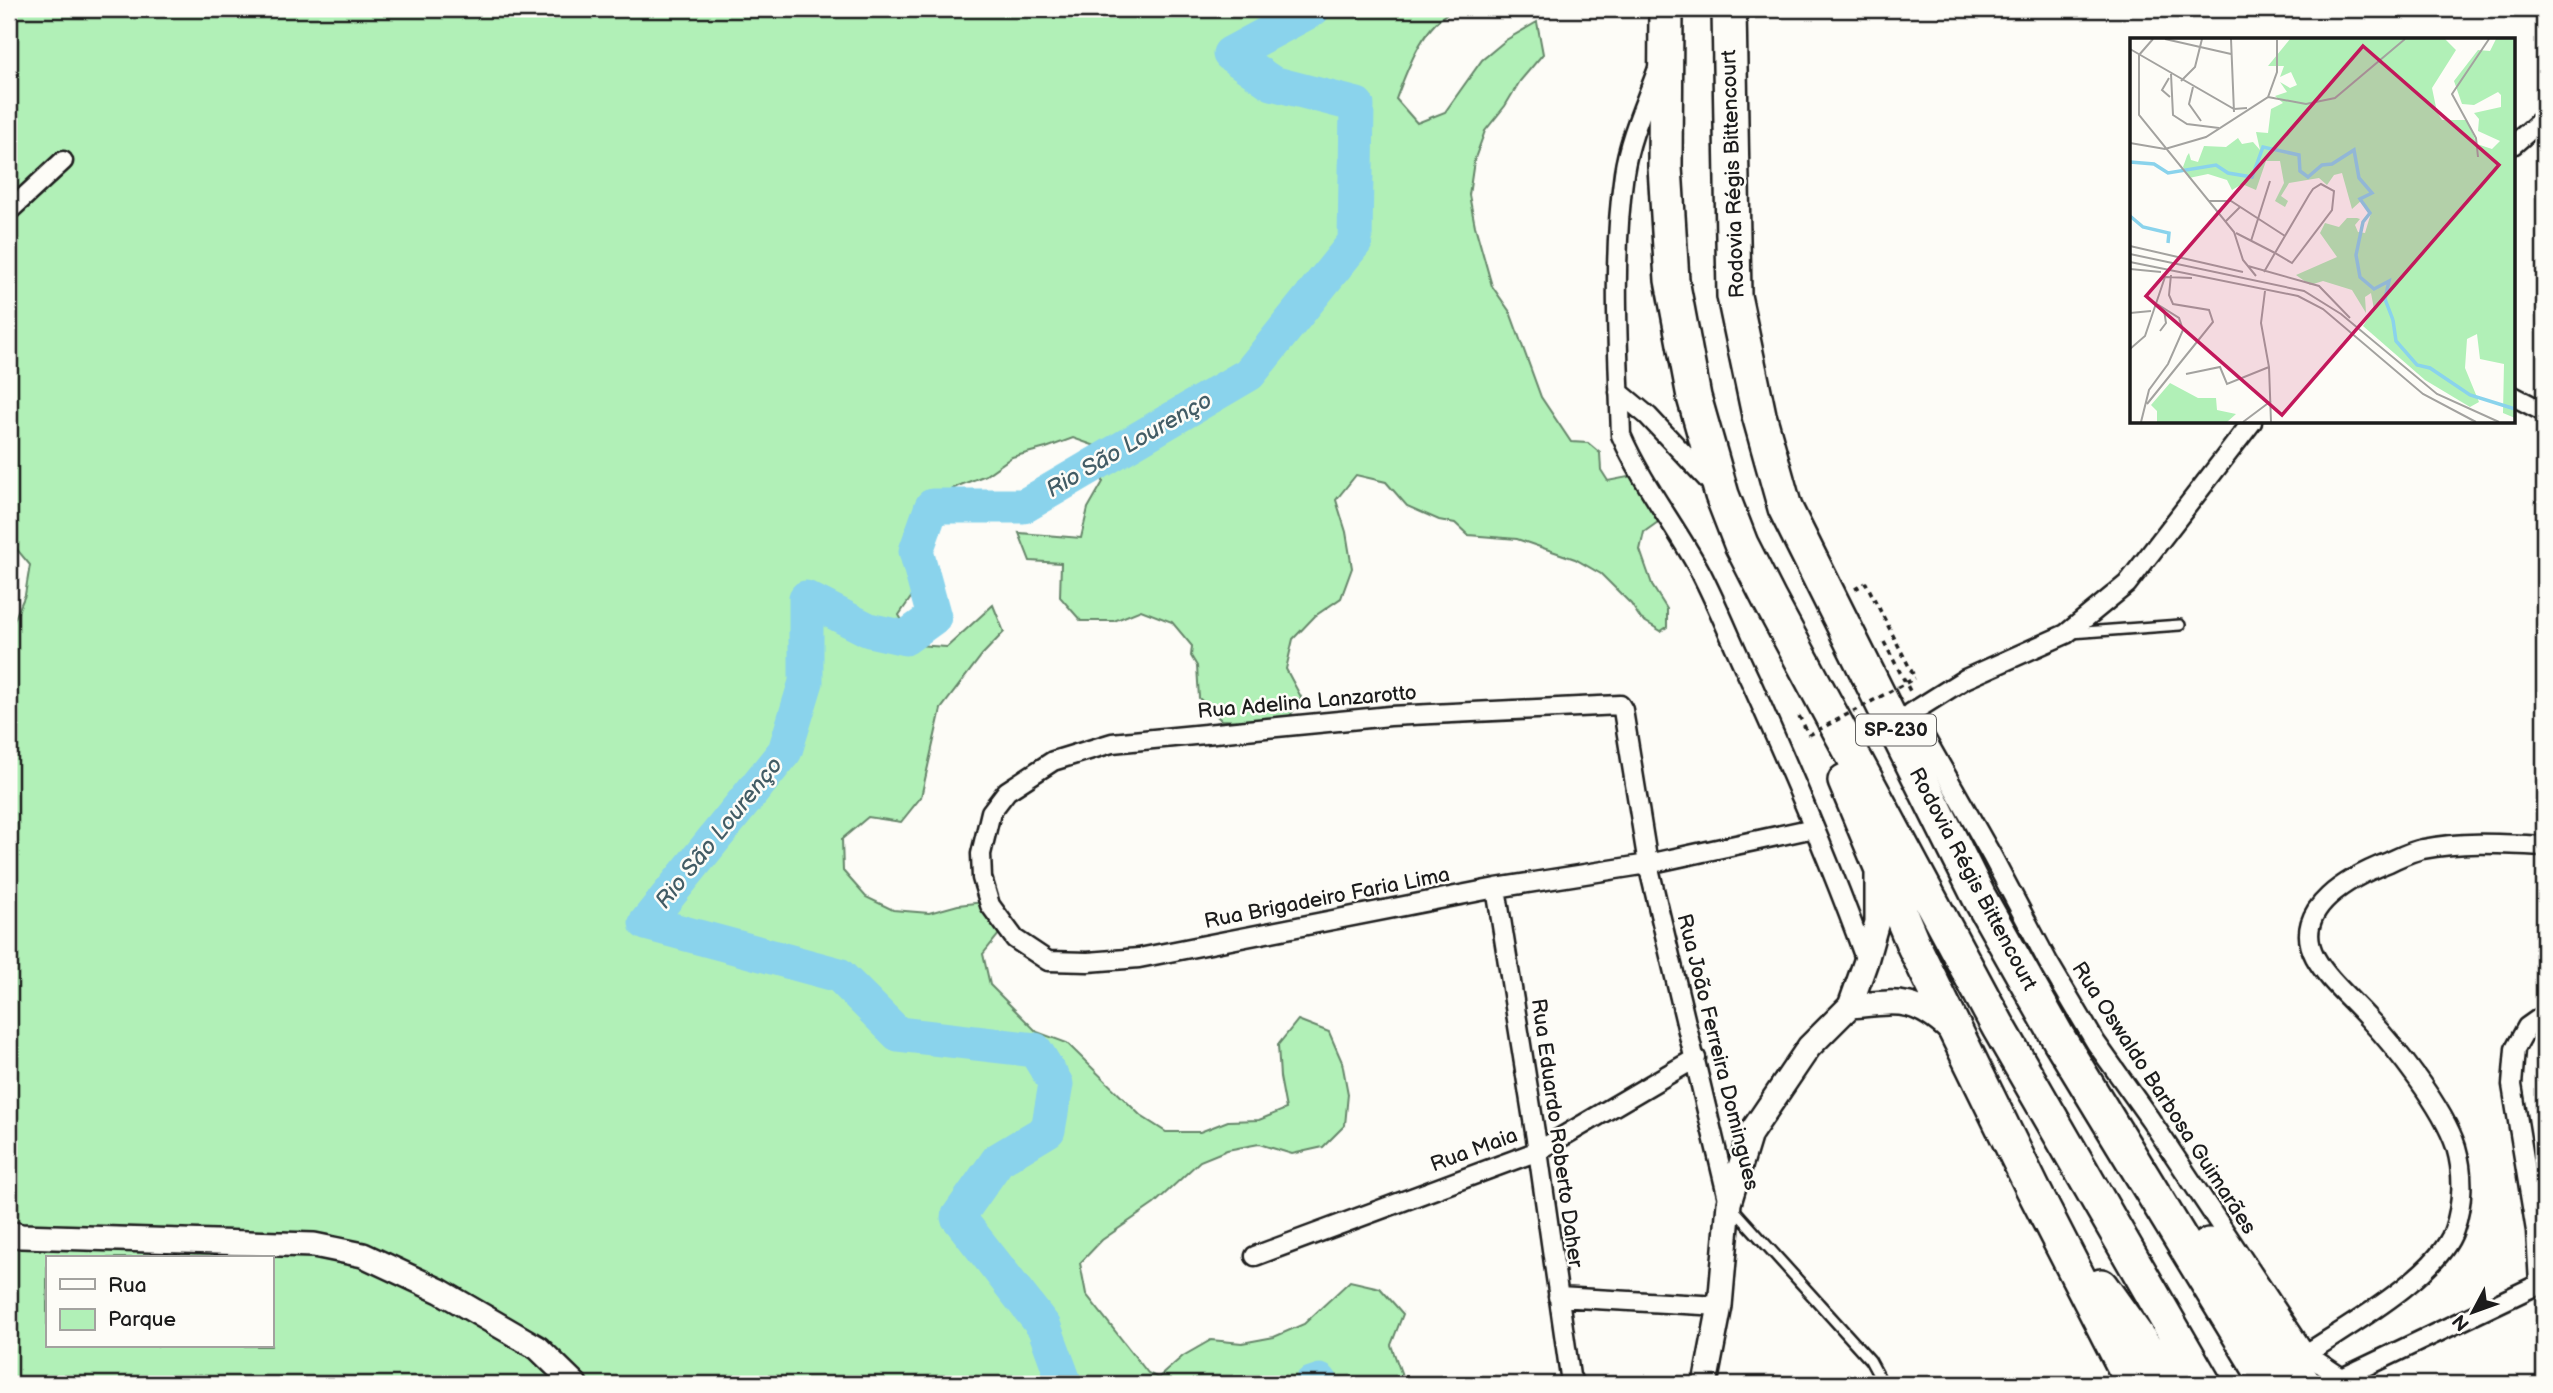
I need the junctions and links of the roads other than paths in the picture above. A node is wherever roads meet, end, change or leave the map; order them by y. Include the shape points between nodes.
1 (1666, 9) edge
2 (1729, 9) edge
3 (1665, 48) junction
4 (2544, 118) edge
5 (2544, 136) edge
6 (2519, 139) edge
7 (63, 161) dead end
8 (1731, 188) junction
9 (9, 211) edge
10 (1619, 392) junction
11 (2514, 397) edge
12 (2544, 412) edge
13 (2250, 424) edge
14 (1722, 495) junction
15 (1769, 599) junction
16 (2180, 625) dead end
17 (2066, 634) junction
18 (1621, 706) joint
19 (1915, 710) junction
20 (1007, 791) joint
21 (1814, 828) junction
22 (2544, 846) edge
23 (1877, 857) junction
24 (1648, 864) junction
25 (1496, 888) junction
26 (1866, 961) junction
27 (1850, 1006) junction
28 (2544, 1015) edge
29 (2059, 1040) junction
30 (1696, 1058) junction
31 (1970, 1059) junction
32 (1538, 1151) junction
33 (2033, 1189) junction
34 (1729, 1203) junction
35 (2540, 1224) edge
36 (9, 1233) edge
37 (1255, 1256) dead end
38 (2542, 1284) edge
39 (1558, 1297) junction
40 (1720, 1306) junction
41 (2305, 1369) edge
42 (2342, 1381) edge
43 (575, 1384) edge
44 (1574, 1384) edge
45 (1705, 1384) edge
46 (1883, 1384) edge
47 (2133, 1384) edge
48 (2171, 1384) edge
49 (2204, 1384) edge
50 (2269, 1384) edge

1 - 3 highway, SP-230
2 - 8 highway, Rodovia Régis Bittencourt / SP-230
3 - 10 street via 1624,172 1616,288
3 - 14 highway, SP-230 via 1665,167 1672,281 1694,397
4 - 6 street
5 - 6 street
7 - 9 street
8 - 19 highway via 1754,272 1779,414 1807,500 1835,566
8 - 29 highway, Rodovia Régis Bittencourt / SP-230 via 1734,296 1759,415 1785,508 1979,897
10 - 14 street via 1648,416
10 - 21 street via 1621,435 1629,455 1701,575
11 - 12 street
13 - 17 street via 2127,584
14 - 15 highway, SP-230
15 - 23 highway via 1786,655
15 - 49 highway, SP-230 via 1998,1026
16 - 17 lane
17 - 19 street via 1965,679
18 - 20 street, Rua Adelina Lanzarotto via 1390,716 1112,743 1053,761
18 - 24 street, Rua João Ferreira Domingues
19 - 41 street, Rua Oswaldo Barbosa Guimarães via 2048,962
20 - 25 street, Rua Brigadeiro Faria Lima via 991,812 981,854 982,878 990,905 1015,939 1048,961 1139,958
21 - 24 street, Rua Brigadeiro Faria Lima
21 - 26 street
22 - 41 street via 2482,842 2421,849 2361,873 2332,891 2315,911 2309,937 2315,957 2384,1035 2432,1101 2456,1147 2463,1192 2454,1233 2430,1266
23 - 26 street via 1877,922
23 - 31 highway via 1914,946
24 - 25 street, Rua Brigadeiro Faria Lima
24 - 30 street, Rua João Ferreira Domingues
25 - 32 street, Rua Eduardo Roberto Daher
26 - 27 street
27 - 31 street via 1915,1004 1950,1030
27 - 34 street via 1809,1047 1750,1134
28 - 35 street via 2527,1027 2515,1049 2512,1084
29 - 41 highway via 2096,1074 2209,1246
29 - 50 highway, Rodovia Régis Bittencourt / SP-230
30 - 32 street, Rua Maia
30 - 34 street, Rua João Ferreira Domingues
31 - 33 highway
32 - 37 street, Rua Maia
32 - 39 street, Rua Eduardo Roberto Daher
33 - 47 highway
33 - 48 highway
34 - 40 street
34 - 46 lane, Rua João Ferreira Domingues via 1870,1360
35 - 38 street
36 - 43 street via 314,1245 363,1255 440,1291 538,1348
38 - 42 street, Rua Oswaldo Barbosa Guimarães
39 - 40 street
39 - 44 street, Rua Eduardo Roberto Daher
40 - 45 street
41 - 42 street, Rua Oswaldo Barbosa Guimarães

